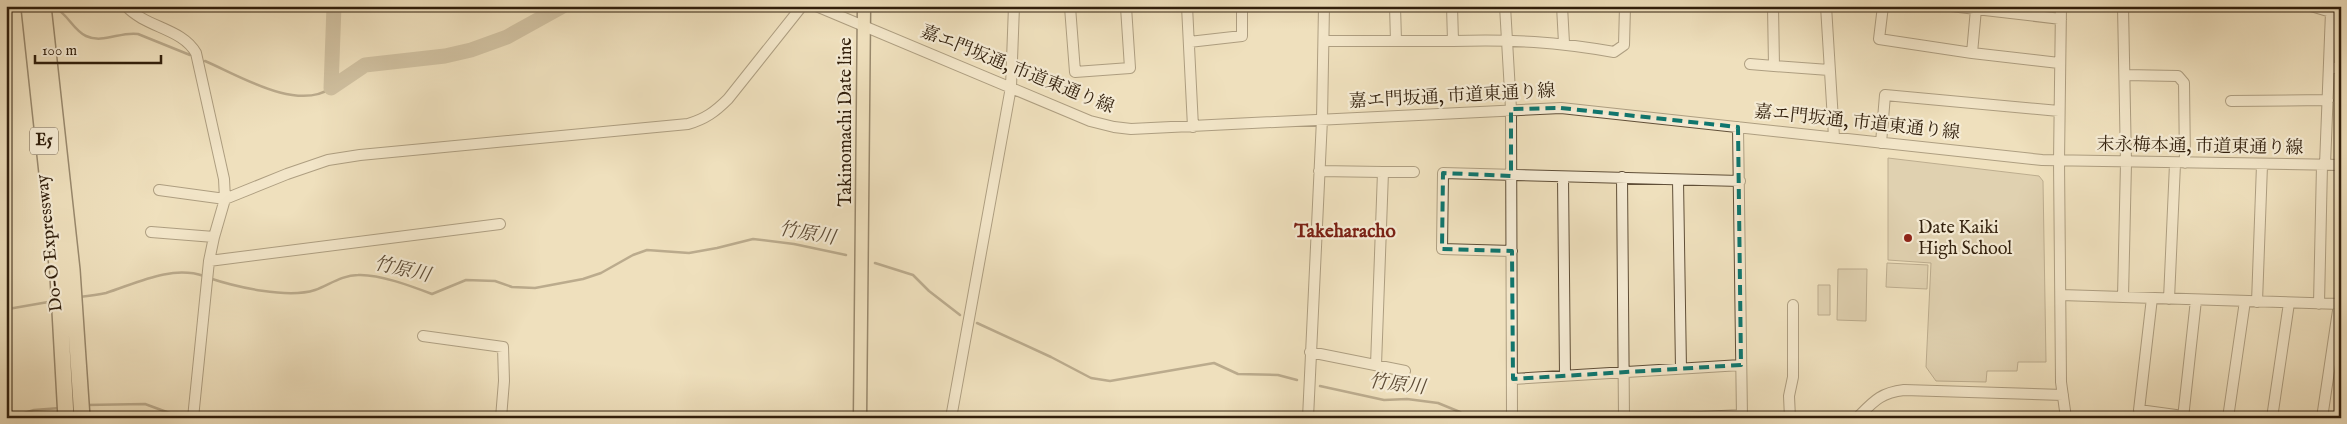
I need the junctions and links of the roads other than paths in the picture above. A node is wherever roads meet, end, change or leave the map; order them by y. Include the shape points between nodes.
1 (30, 6) edge
2 (42, 6) edge
3 (126, 6) edge
4 (802, 6) edge
5 (816, 6) edge
6 (864, 6) edge
7 (1014, 6) edge
8 (1041, 6) edge
9 (1141, 6) edge
10 (1187, 6) edge
11 (1242, 6) edge
12 (1324, 6) edge
13 (1395, 6) edge
14 (1452, 6) edge
15 (1504, 6) edge
16 (1562, 6) edge
17 (1626, 6) edge
18 (1773, 6) edge
19 (1826, 6) edge
20 (1882, 6) edge
21 (1951, 6) edge
22 (2061, 6) edge
23 (2123, 6) edge
24 (2311, 6) edge
25 (1070, 7) edge
26 (1126, 7) edge
27 (1976, 9) junction
28 (2061, 19) junction
29 (864, 26) junction
30 (1506, 39) junction
31 (1324, 40) junction
32 (1453, 40) junction
33 (1396, 41) junction
34 (1189, 42) junction
35 (1564, 43) junction
36 (1972, 53) junction
37 (2059, 63) junction
38 (1750, 64) dead end
39 (1774, 66) junction
40 (2329, 68) junction
41 (2341, 68) edge
42 (1829, 70) junction
43 (2125, 75) junction
44 (1011, 87) junction
45 (2328, 100) junction
46 (2231, 101) dead end
47 (1511, 109) junction
48 (2059, 111) junction
49 (1322, 119) junction
50 (1192, 127) junction
51 (1738, 127) junction
52 (1834, 137) junction
53 (1881, 143) junction
54 (2058, 161) junction
55 (2126, 163) junction
56 (2180, 163) junction
57 (2262, 165) junction
58 (2324, 165) junction
59 (2341, 165) edge
60 (1320, 171) junction
61 (1383, 172) junction
62 (1414, 172) dead end
63 (1511, 176) junction
64 (1563, 176) junction
65 (1622, 177) junction
66 (1678, 180) junction
67 (1740, 181) junction
68 (159, 190) dead end
69 (225, 198) junction
70 (500, 224) dead end
71 (151, 232) dead end
72 (214, 237) junction
73 (1512, 251) junction
74 (209, 261) junction
75 (65, 273) junction
76 (2061, 295) junction
77 (2123, 297) junction
78 (2152, 298) junction
79 (2168, 299) junction
80 (2196, 300) junction
81 (2245, 301) junction
82 (2257, 302) junction
83 (2289, 303) junction
84 (2319, 304) junction
85 (2340, 304) edge
86 (1793, 305) dead end
87 (423, 336) dead end
88 (1310, 352) junction
89 (1376, 365) junction
90 (1741, 365) junction
91 (1681, 369) junction
92 (1405, 371) dead end
93 (1624, 372) junction
94 (1565, 375) junction
95 (1513, 379) junction
96 (2063, 395) junction
97 (66, 410) edge
98 (1742, 416) edge
99 (2183, 417) edge
100 (82, 418) edge
101 (193, 418) edge
102 (501, 418) edge
103 (860, 418) edge
104 (951, 418) edge
105 (1308, 418) edge
106 (1512, 418) edge
107 (1624, 418) edge
108 (1681, 418) edge
109 (1790, 418) edge
110 (1857, 418) edge
111 (2066, 418) edge
112 (2228, 418) edge
113 (2272, 418) edge
114 (2322, 418) edge

1 - 75 highway, Do-O Expressway / E5
2 - 75 highway, Do-O Expressway / E5
3 - 69 street via 144,21 192,44 224,179
4 - 69 street via 728,99 703,120 328,160
5 - 29 street, 嘉エ門坂通, 市道東通り線
6 - 29 main road, Takinomachi Date line
7 - 44 street
8 - 25 street
9 - 26 street
10 - 34 street
11 - 34 street via 1242,36
12 - 31 street
13 - 33 street
14 - 32 street
15 - 30 street
16 - 35 street
17 - 35 street via 1624,45 1614,52
18 - 39 street
19 - 42 street
20 - 36 street via 1879,39
21 - 27 street
22 - 28 street
23 - 43 street
24 - 40 street via 2331,12
25 - 26 street
25 - 26 street via 1075,72 1130,68
27 - 28 street
27 - 36 street
28 - 37 street
29 - 44 street, 嘉エ門坂通, 市道東通り線
29 - 103 main road, Takinomachi Date line
30 - 32 street
30 - 35 street
30 - 47 street
31 - 33 street
31 - 49 street
32 - 33 street
34 - 50 street
36 - 37 street
37 - 48 street
38 - 39 street
39 - 42 street
40 - 41 street
40 - 45 street
42 - 52 street
43 - 55 street
43 - 56 street via 2178,76 2184,83
44 - 50 street, 嘉エ門坂通, 市道東通り線 via 1090,121 1114,127
44 - 104 street
45 - 46 street
45 - 58 street
47 - 49 street, 嘉エ門坂通, 市道東通り線
47 - 51 street, 嘉エ門坂通, 市道東通り線 via 1561,108
47 - 63 street
48 - 53 street via 1885,95
48 - 54 street
49 - 50 street, 嘉エ門坂通, 市道東通り線
49 - 60 street
51 - 52 street, 嘉エ門坂通, 市道東通り線
51 - 67 street
52 - 53 street, 嘉エ門坂通, 市道東通り線
53 - 54 street, 嘉エ門坂通, 市道東通り線
54 - 55 street, 末永梅本通, 市道東通り線
54 - 76 street
55 - 56 street, 末永梅本通, 市道東通り線
55 - 77 street
56 - 57 street, 末永梅本通, 市道東通り線
56 - 79 street
57 - 58 street, 末永梅本通, 市道東通り線
57 - 82 street
58 - 59 street, 末永梅本通, 市道東通り線
58 - 84 street
60 - 61 street
60 - 88 street
61 - 62 street
61 - 89 street
63 - 64 street
63 - 73 street
63 - 73 street via 1443,173 1442,249
64 - 65 street
64 - 94 street
65 - 66 street
65 - 93 street
66 - 67 street
66 - 91 street
67 - 90 street
68 - 69 street
69 - 72 street
70 - 74 street
71 - 72 street
72 - 74 street
73 - 95 street
74 - 101 street
75 - 97 highway, Do-O Expressway / E5 via 60,312
75 - 100 highway, Do-O Expressway / E5 via 76,308
76 - 77 street
76 - 96 street
77 - 78 street
78 - 79 street
78 - 99 street via 2139,410
79 - 80 street
80 - 81 street
80 - 99 street
81 - 82 street
81 - 112 street
82 - 83 street
83 - 84 street
83 - 113 street
84 - 85 street
85 - 114 street
86 - 109 street via 1794,377 1789,396
87 - 102 street via 503,347
88 - 89 street
88 - 105 street
89 - 92 street
90 - 91 street
90 - 98 street
91 - 93 street
93 - 94 street
93 - 107 street
94 - 95 street
95 - 106 street
96 - 110 street via 1904,390 1888,392
96 - 111 street
98 - 108 street

